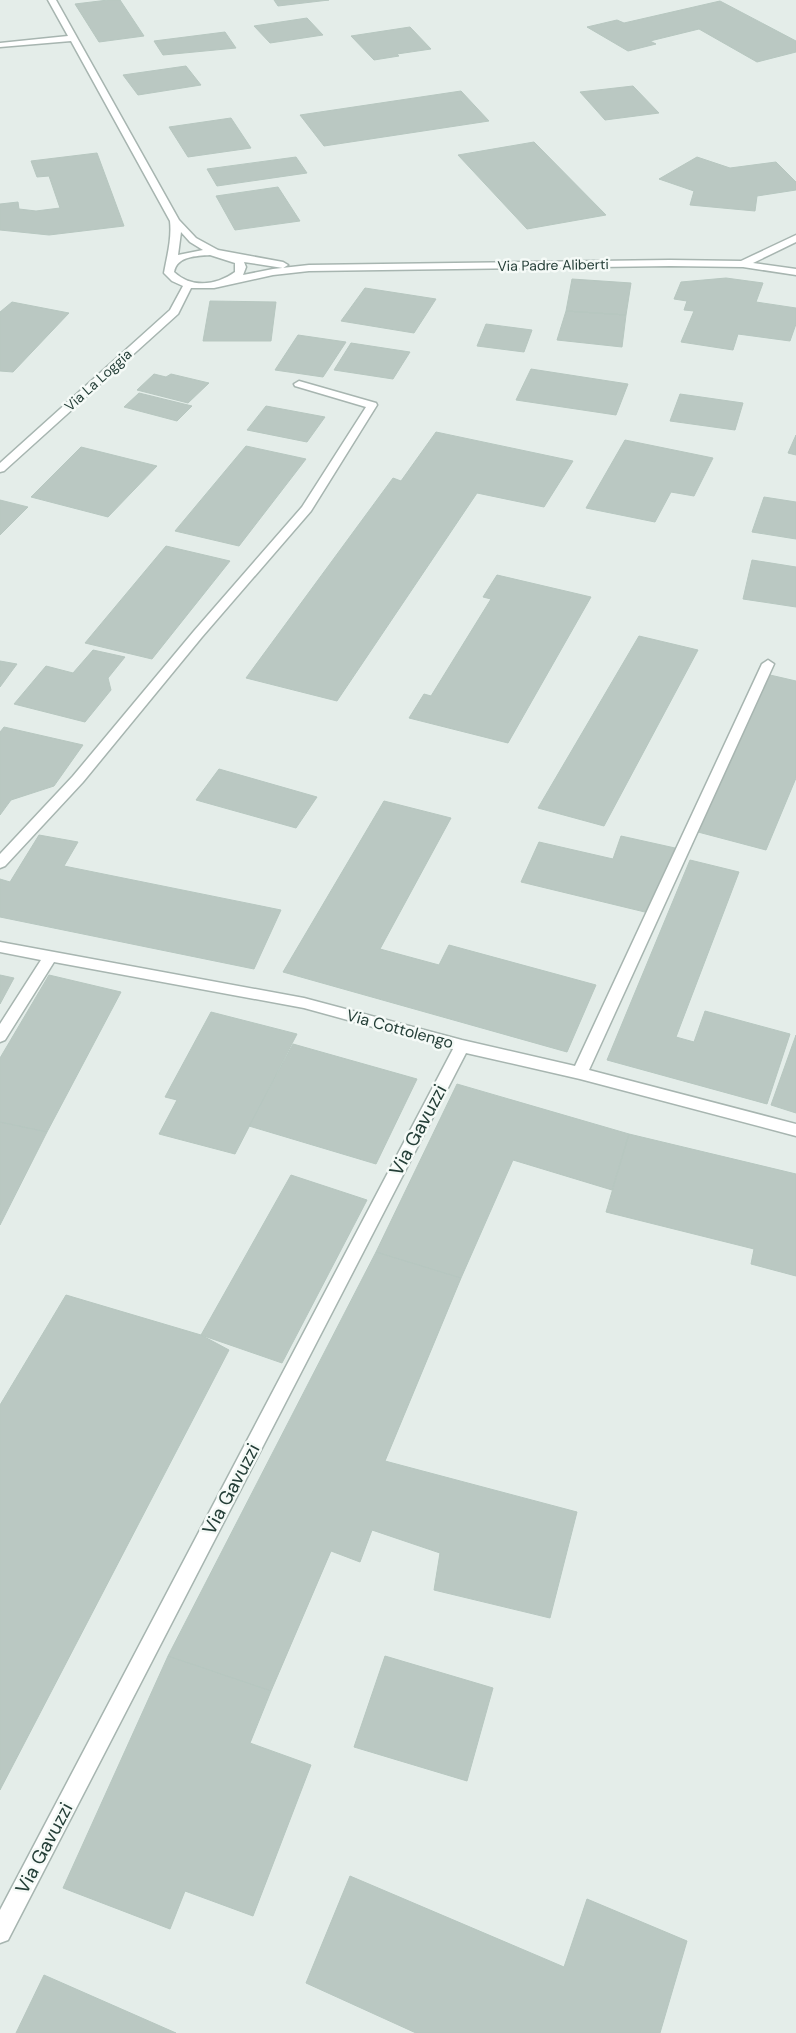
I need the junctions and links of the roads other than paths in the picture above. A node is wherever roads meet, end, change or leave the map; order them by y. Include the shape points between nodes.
1 (52, 0) edge
2 (56, 0) edge
3 (74, 38) junction
4 (0, 46) edge
5 (174, 221) junction
6 (796, 238) edge
7 (214, 252) junction
8 (232, 257) junction
9 (172, 262) junction
10 (743, 264) junction
11 (309, 268) junction
12 (796, 272) edge
13 (229, 281) junction
14 (188, 285) junction
15 (299, 384) dead end
16 (0, 469) edge
17 (768, 664) dead end
18 (0, 863) edge
19 (0, 947) edge
20 (50, 957) junction
21 (0, 1036) edge
22 (462, 1046) junction
23 (580, 1074) junction
24 (796, 1130) edge
25 (0, 1932) edge

1 - 2 street
1 - 3 street
3 - 4 street
3 - 5 street
5 - 7 street via 193,240
5 - 9 street via 176,234
6 - 10 street
7 - 8 street, Via Padre Aliberti
7 - 9 street via 188,255
8 - 11 street, Via Padre Aliberti
8 - 13 street via 241,267 240,273
9 - 14 street via 169,273
10 - 11 street, Via Padre Aliberti
10 - 12 street, Via Padre Aliberti
11 - 13 street, Via Padre Aliberti
13 - 14 street, Via Padre Aliberti
14 - 16 street, Via La Loggia via 174,312
15 - 18 street via 372,405 306,509 78,778
17 - 23 street
19 - 20 street, Via Cottolengo
20 - 21 street
20 - 22 street, Via Cottolengo via 304,1003
22 - 23 street, Via Cottolengo
22 - 25 street, Via Gavuzzi
23 - 24 street, Via Cottolengo

